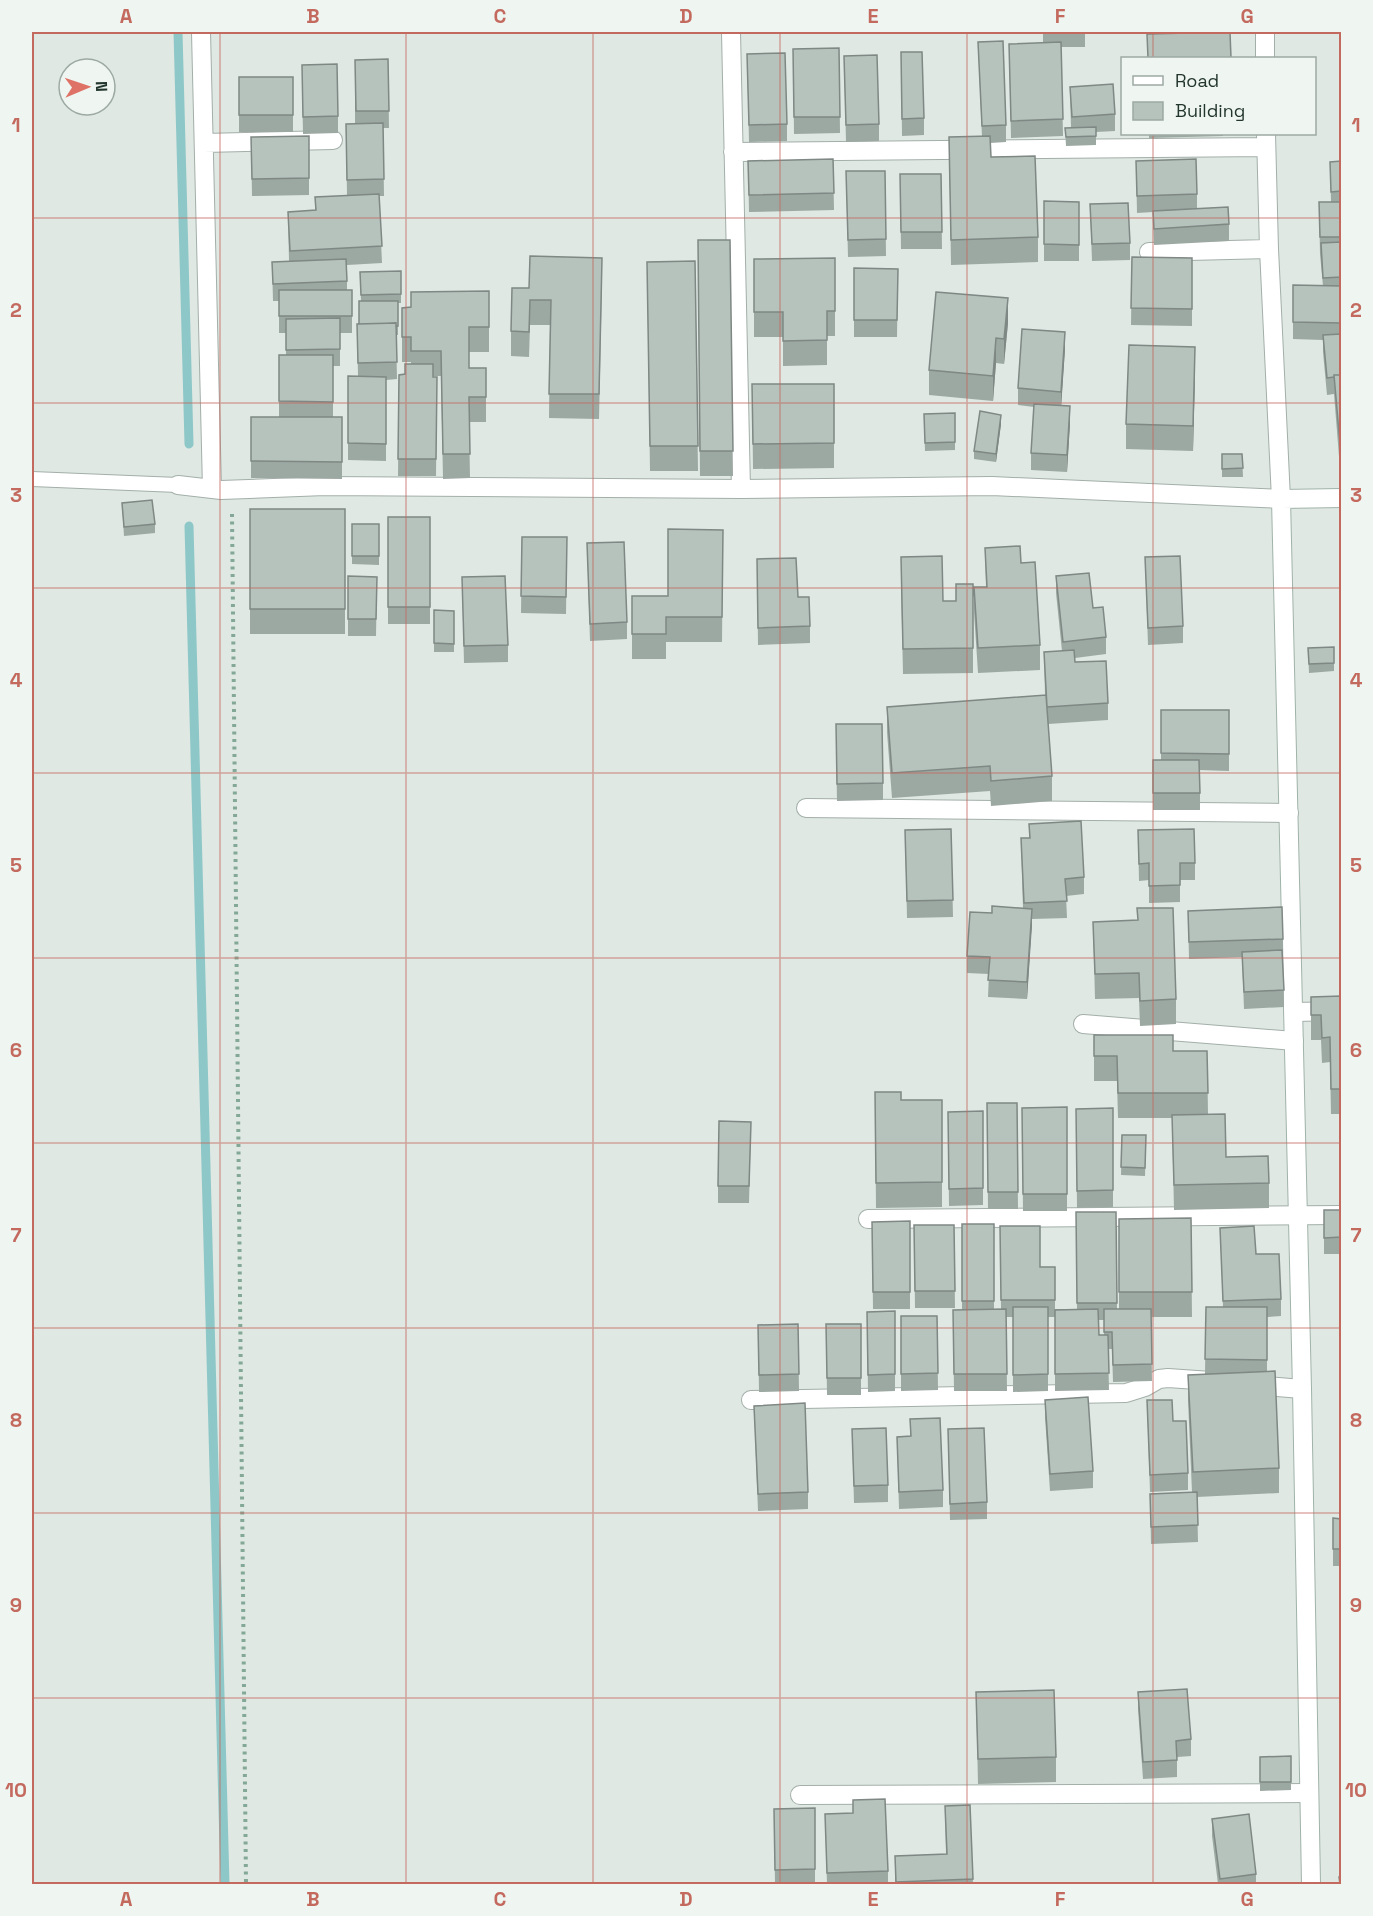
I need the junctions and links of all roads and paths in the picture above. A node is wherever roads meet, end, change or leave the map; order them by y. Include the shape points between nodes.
1 (201, 32) edge
2 (731, 32) edge
3 (1265, 32) edge
4 (1265, 57) edge
5 (1266, 140) edge
6 (333, 141) dead end
7 (204, 143) junction
8 (733, 152) junction
9 (1269, 249) junction
10 (1149, 252) dead end
11 (32, 479) edge
12 (178, 485) joint
13 (207, 488) junction
14 (232, 489) junction
15 (741, 489) junction
16 (1341, 498) edge
17 (1281, 499) junction
18 (806, 808) dead end
19 (1289, 813) junction
20 (1341, 1011) edge
21 (1294, 1012) junction
22 (1083, 1024) dead end
23 (1294, 1041) junction
24 (1341, 1215) edge
25 (1297, 1216) junction
26 (868, 1219) dead end
27 (1302, 1389) junction
28 (751, 1400) dead end
29 (1310, 1793) junction
30 (800, 1795) dead end
31 (246, 1884) edge
32 (1311, 1884) edge

1 - 7 street
2 - 8 street
3 - 4 street
5 - 8 street
5 - 9 street
6 - 7 street
7 - 13 street
8 - 15 street
9 - 10 street
9 - 17 street
11 - 12 lane
12 - 13 street
13 - 14 street
14 - 15 street
14 - 31 path
15 - 17 street via 992,486
16 - 17 street
17 - 19 street
18 - 19 street
19 - 21 street
20 - 21 street
21 - 23 street
22 - 23 street
23 - 25 street
24 - 25 street
25 - 26 street
25 - 27 street
27 - 28 street via 1168,1378 1126,1393
27 - 29 street
29 - 30 street
29 - 32 street

